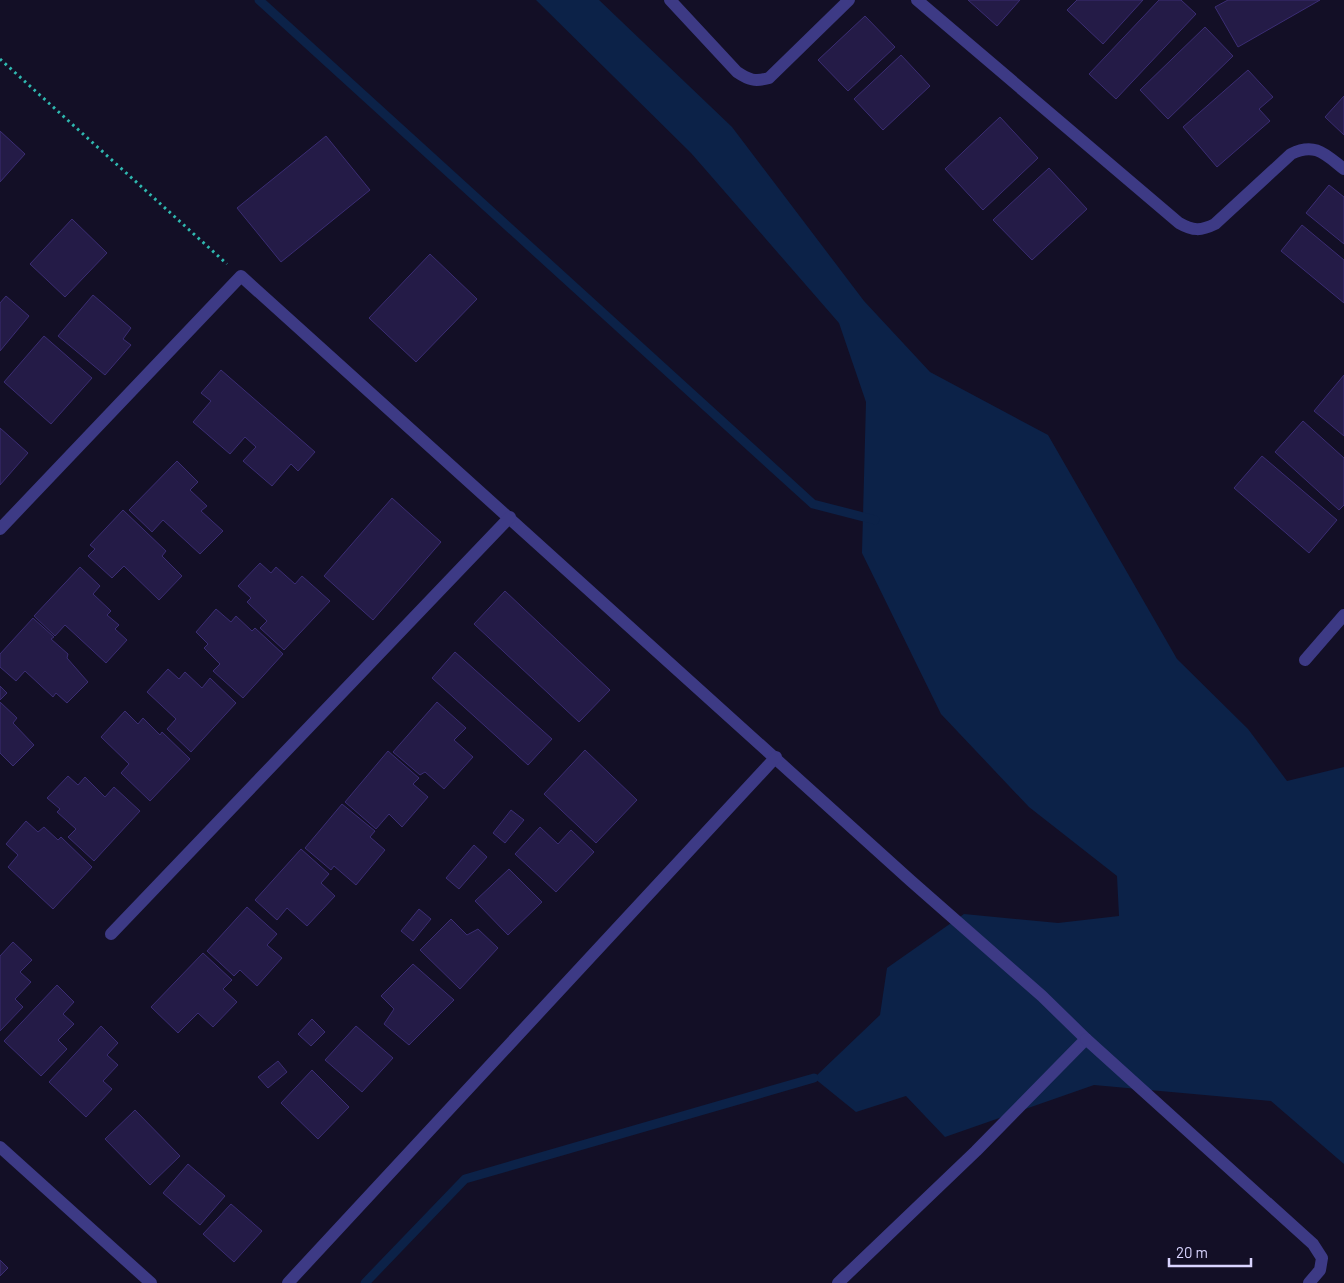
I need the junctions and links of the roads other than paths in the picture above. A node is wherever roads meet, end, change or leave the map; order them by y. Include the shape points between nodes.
1 (670, 0) edge
2 (849, 0) edge
3 (917, 0) edge
4 (1344, 170) edge
5 (510, 517) junction
6 (0, 529) edge
7 (1344, 615) edge
8 (1305, 660) dead end
9 (776, 757) junction
10 (111, 934) dead end
11 (1086, 1038) junction
12 (0, 1147) edge
13 (151, 1283) edge
14 (288, 1283) edge
15 (838, 1283) edge
16 (1309, 1283) edge

1 - 2 street via 737,72 748,80 758,81 769,78
3 - 4 street via 1179,223 1191,229 1203,230 1216,224 1290,154 1302,148 1317,149
5 - 6 street via 240,276
5 - 9 street
5 - 10 street
7 - 8 street
9 - 11 street
9 - 14 street
11 - 15 street via 976,1151
11 - 16 street via 1313,1244 1322,1258 1320,1270
12 - 13 street

